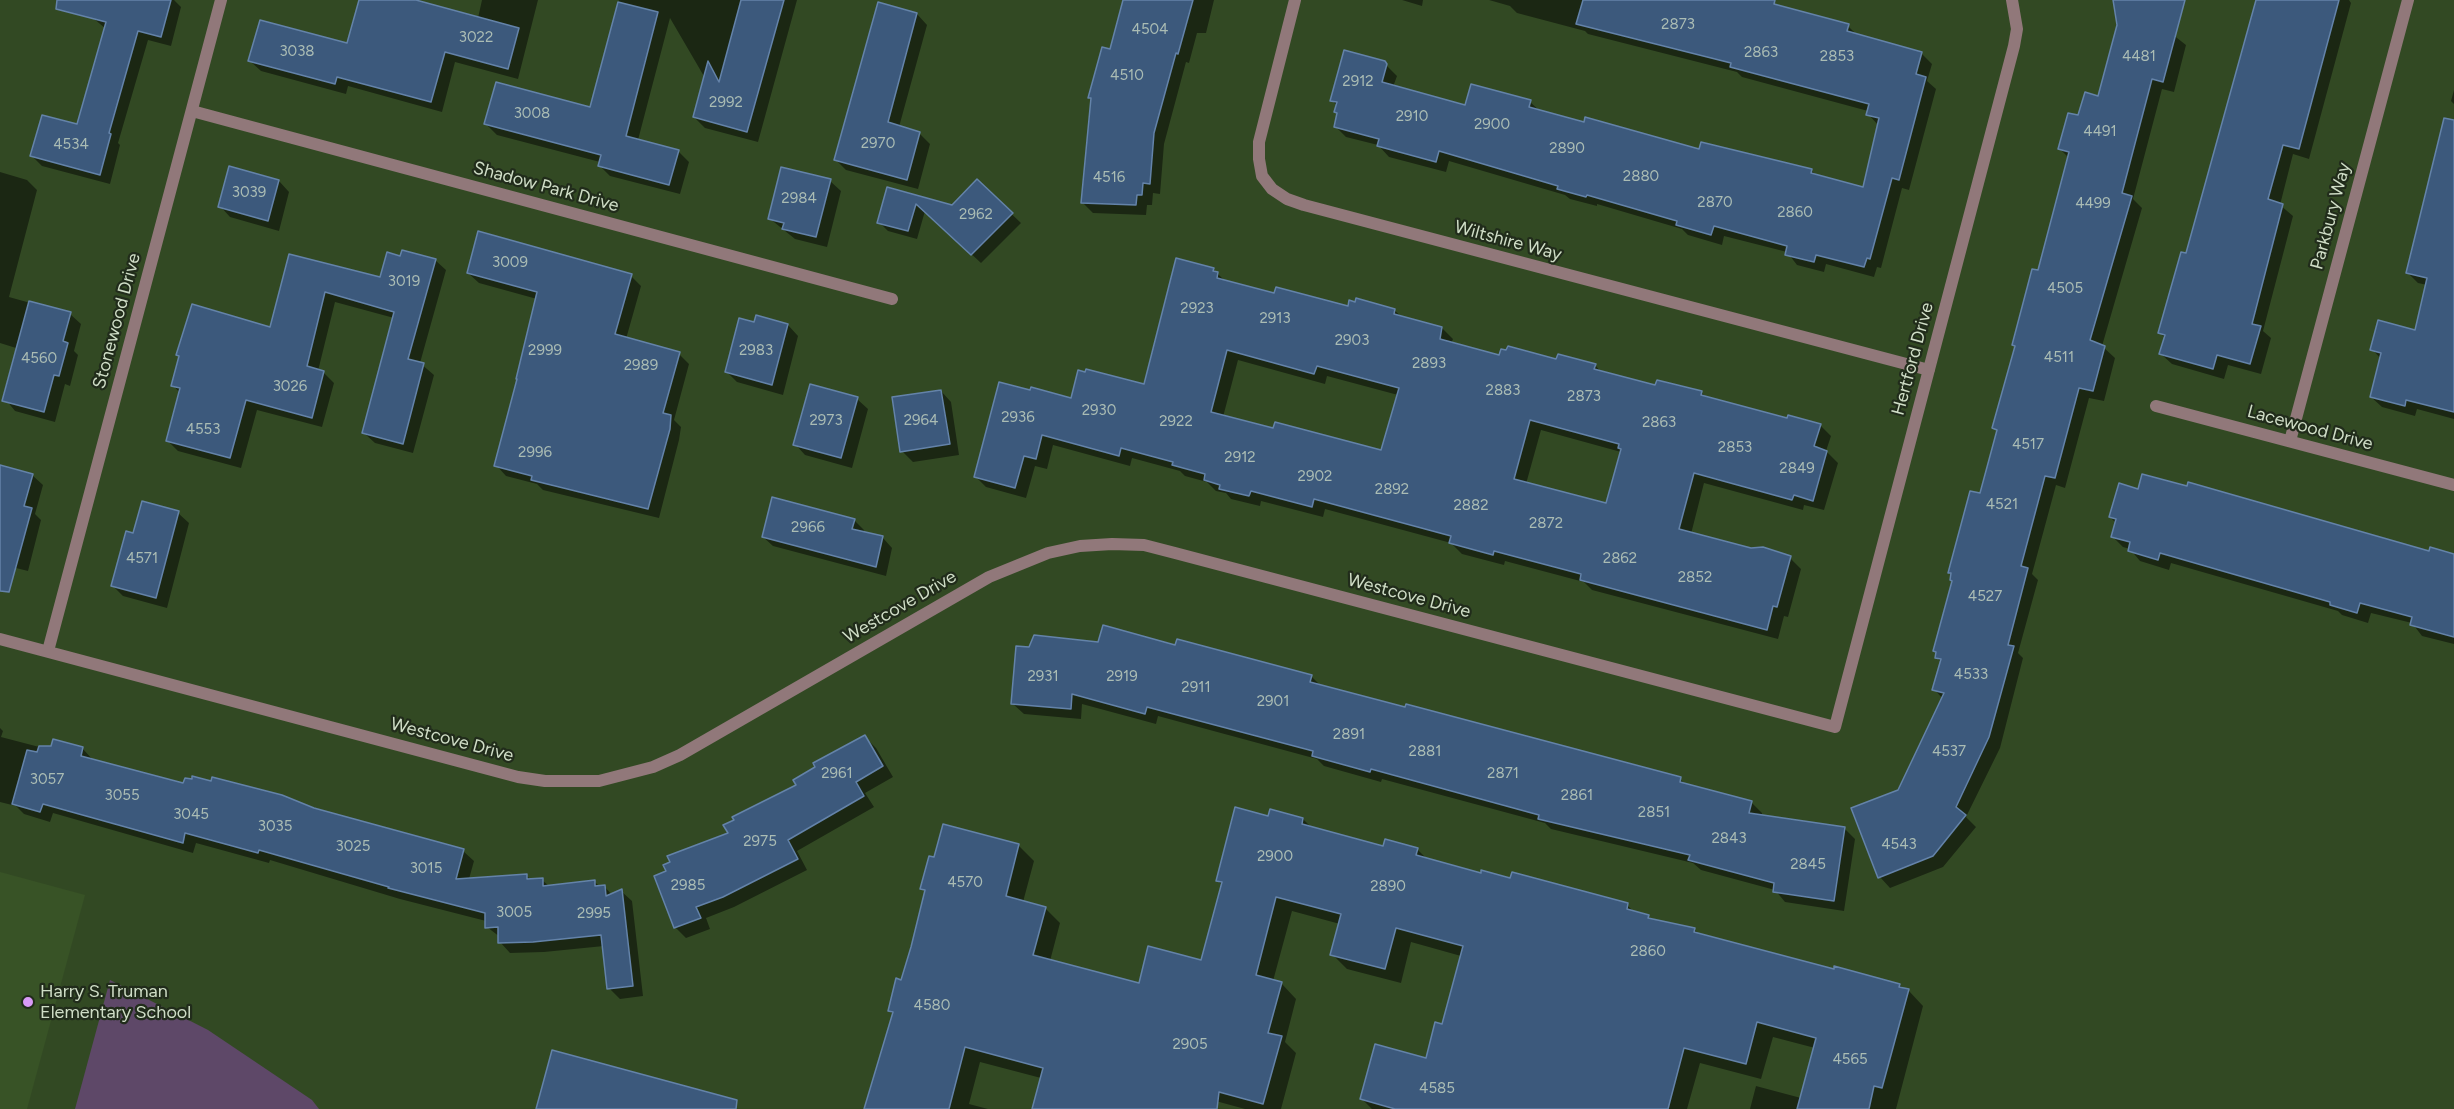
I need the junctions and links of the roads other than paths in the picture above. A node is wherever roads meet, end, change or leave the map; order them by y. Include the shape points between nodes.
1 (221, 0) edge
2 (1295, 0) edge
3 (2012, 0) edge
4 (2408, 0) edge
5 (192, 111) junction
6 (892, 299) dead end
7 (1929, 370) junction
8 (2156, 406) dead end
9 (2290, 441) junction
10 (2454, 485) edge
11 (0, 639) edge
12 (48, 651) junction
13 (1835, 727) joint

1 - 5 street, Stonewood Drive
2 - 7 street, Wiltshire Way via 1258,159 1262,176 1287,199
3 - 7 street, Hertford Drive via 2017,29 2014,46
4 - 9 street, Parkbury Way
5 - 6 street, Shadow Park Drive
5 - 12 street, Stonewood Drive
7 - 13 street, Hertford Drive
8 - 9 street, Lacewood Drive
9 - 10 street, Lacewood Drive
11 - 12 street, Westcove Drive
12 - 13 street, Westcove Drive via 518,777 545,782 599,781 644,770 680,755 989,577 1080,546 1123,544 1144,545

